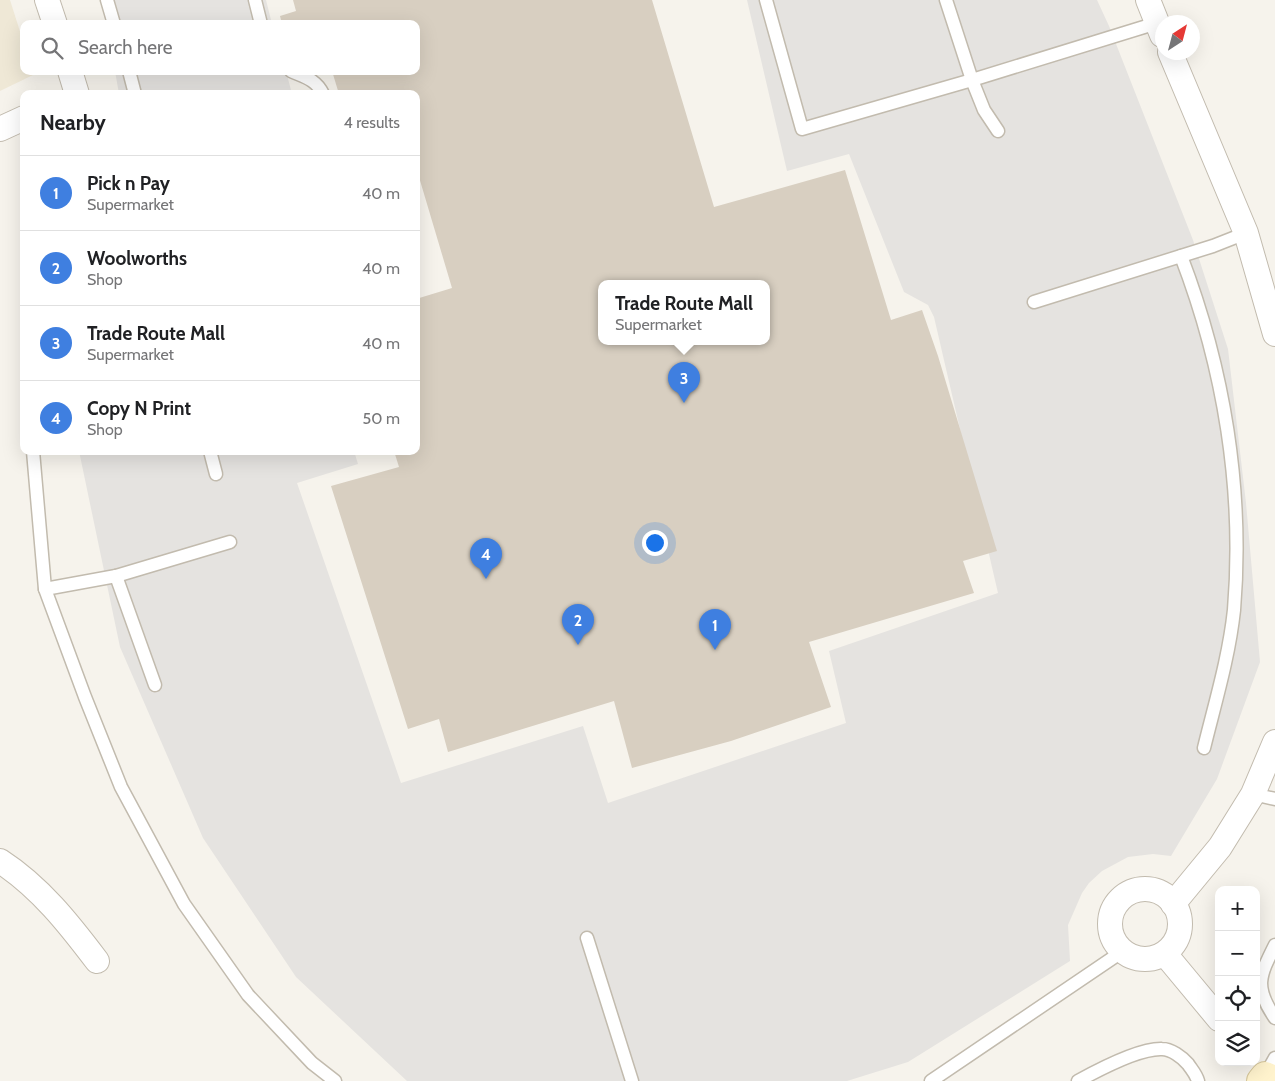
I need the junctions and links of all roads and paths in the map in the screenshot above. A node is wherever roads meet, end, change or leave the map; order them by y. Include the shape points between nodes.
1 (47, 0) edge
2 (107, 0) edge
3 (255, 0) edge
4 (766, 0) edge
5 (946, 0) edge
6 (1148, 0) edge
7 (1155, 17) edge
8 (54, 20) edge
9 (113, 20) edge
10 (260, 20) edge
11 (1155, 30) edge
12 (1173, 60) edge
13 (71, 75) edge
14 (130, 75) edge
15 (301, 75) edge
16 (972, 80) junction
17 (76, 90) edge
18 (134, 90) edge
19 (322, 90) edge
20 (20, 120) edge
21 (0, 129) edge
22 (998, 131) dead end
23 (1246, 233) junction
24 (1181, 256) junction
25 (1034, 302) dead end
26 (1275, 334) edge
27 (33, 455) edge
28 (211, 455) edge
29 (216, 474) dead end
30 (230, 542) dead end
31 (116, 576) junction
32 (45, 590) junction
33 (155, 685) dead end
34 (1275, 742) edge
35 (1204, 748) dead end
36 (1264, 796) edge
37 (0, 861) edge
38 (1173, 904) junction
39 (587, 938) dead end
40 (1275, 944) edge
41 (1122, 951) junction
42 (1165, 954) junction
43 (97, 962) dead end
44 (1215, 1014) edge
45 (1275, 1018) edge
46 (933, 1080) edge
47 (335, 1081) edge
48 (632, 1081) edge
49 (1078, 1081) edge
50 (1198, 1081) edge

1 - 8 street
2 - 9 lane
3 - 10 lane
4 - 16 lane via 802,129
5 - 16 lane
6 - 7 street
11 - 16 lane
12 - 23 street
13 - 17 street
14 - 18 lane
15 - 19 lane via 313,80
16 - 22 lane via 984,110
20 - 21 street
23 - 24 lane
23 - 26 street
24 - 25 lane
24 - 35 lane via 1212,350 1234,484 1234,612
27 - 32 lane
28 - 29 lane
30 - 31 lane
31 - 32 lane
31 - 33 lane
32 - 47 lane via 121,788 184,904 248,995 312,1063
34 - 36 street
36 - 38 street
37 - 43 street via 62,915
38 - 41 street via 1154,891 1130,892 1121,899 1110,919 1110,932
38 - 42 street via 1180,925 1173,946
39 - 48 lane
40 - 45 lane via 1262,975 1260,991
41 - 42 street via 1143,959
41 - 46 lane
42 - 44 street
49 - 50 lane via 1146,1051 1163,1048 1182,1057

